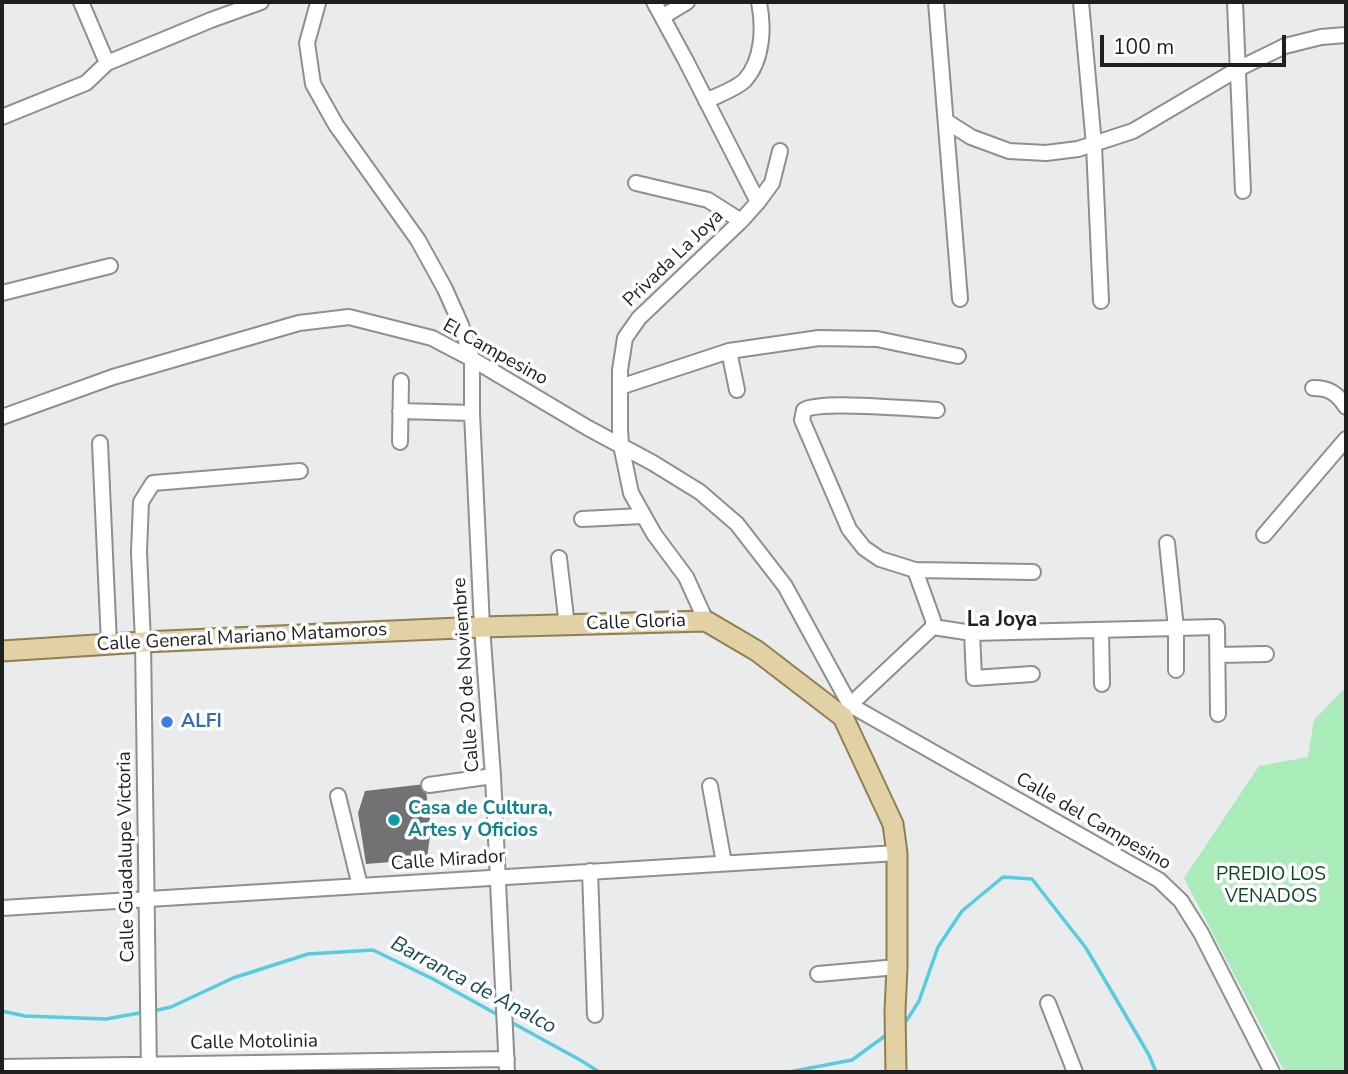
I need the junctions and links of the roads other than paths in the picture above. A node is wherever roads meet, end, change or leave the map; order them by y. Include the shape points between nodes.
1 (81, 2) edge
2 (261, 2) edge
3 (316, 2) edge
4 (653, 2) edge
5 (687, 2) edge
6 (760, 2) edge
7 (936, 2) edge
8 (1082, 2) edge
9 (1235, 2) edge
10 (662, 17) junction
11 (1346, 35) edge
12 (107, 64) junction
13 (1238, 69) junction
14 (706, 101) junction
15 (2, 117) edge
16 (946, 121) junction
17 (1094, 145) junction
18 (780, 151) dead end
19 (636, 183) dead end
20 (1243, 191) dead end
21 (758, 202) junction
22 (741, 221) junction
23 (110, 266) dead end
24 (2, 293) edge
25 (960, 299) dead end
26 (1101, 300) dead end
27 (730, 351) junction
28 (958, 356) dead end
29 (471, 359) junction
30 (401, 381) dead end
31 (620, 387) junction
32 (1312, 388) dead end
33 (737, 390) dead end
34 (1346, 407) edge
35 (937, 410) dead end
36 (400, 411) junction
37 (472, 413) junction
38 (2, 417) edge
39 (1346, 439) edge
40 (400, 442) dead end
41 (100, 443) dead end
42 (621, 445) junction
43 (300, 471) dead end
44 (642, 516) junction
45 (582, 519) dead end
46 (1264, 535) dead end
47 (1167, 543) dead end
48 (559, 558) dead end
49 (915, 570) junction
50 (1033, 572) dead end
51 (706, 621) junction
52 (567, 626) junction
53 (482, 627) junction
54 (933, 627) junction
55 (1176, 628) junction
56 (1101, 630) junction
57 (972, 633) junction
58 (143, 642) junction
59 (109, 645) junction
60 (2, 651) edge
61 (1266, 654) dead end
62 (1218, 655) junction
63 (1176, 670) dead end
64 (1032, 674) dead end
65 (1102, 684) dead end
66 (847, 711) junction
67 (1218, 714) dead end
68 (493, 776) junction
69 (429, 785) dead end
70 (710, 786) dead end
71 (338, 796) dead end
72 (897, 853) junction
73 (724, 863) junction
74 (590, 871) junction
75 (498, 877) junction
76 (359, 886) junction
77 (146, 900) junction
78 (2, 908) edge
79 (897, 967) junction
80 (818, 974) dead end
81 (1048, 1003) dead end
82 (595, 1015) dead end
83 (896, 1065) edge
84 (507, 1066) edge
85 (2, 1068) edge
86 (149, 1068) edge
87 (1074, 1072) edge
88 (1272, 1072) edge

1 - 12 street
2 - 12 street
3 - 29 street, Calle 20 de Noviembre via 307,43 313,84 336,125 418,240 450,301
4 - 10 street
5 - 10 street
6 - 14 street via 761,44 754,67 743,82
7 - 16 street
8 - 17 street
9 - 13 street
10 - 14 street
11 - 13 street via 1285,46
12 - 15 street via 86,83
13 - 17 street via 1133,131
13 - 20 street
14 - 21 street
16 - 17 street via 1009,151 1046,153
16 - 25 street
17 - 26 street
18 - 21 street, Privada La Joya via 772,183
19 - 22 street via 708,200
21 - 22 street, Privada La Joya
22 - 31 street, Privada La Joya via 639,318 625,338
23 - 24 street
27 - 28 street via 819,338 877,339
27 - 31 street
27 - 33 street
29 - 37 street, Calle 20 de Noviembre
29 - 38 street, El Campesino via 432,338 349,317 312,321 113,377
29 - 42 street, El Campesino
30 - 36 street
31 - 42 street, Privada La Joya
32 - 34 street via 1326,388
35 - 49 street via 828,405 809,407 802,420 849,529 880,559
36 - 37 street
36 - 40 street
37 - 53 street, Calle 20 de Noviembre
39 - 46 street
41 - 59 street
42 - 44 street, Privada La Joya via 631,493
42 - 66 street, El Campesino via 700,492 737,524 785,586
43 - 58 street, Calle Guadalupe Victoria via 153,483 141,502
44 - 45 street
44 - 51 street, Privada La Joya via 686,577
47 - 55 street
48 - 52 street
49 - 50 street
49 - 54 street
51 - 52 main road, Calle Gloria
51 - 66 main road, Calle Gloria
52 - 53 main road, Calle Gloria
53 - 58 main road, Calle General Mariano Matamoros
53 - 68 street, Calle 20 de Noviembre
54 - 57 street
54 - 66 street
55 - 56 street
55 - 62 street via 1217,627
55 - 63 street
56 - 57 street
56 - 65 street
57 - 64 street via 974,678
58 - 59 main road, Calle General Mariano Matamoros
58 - 77 street, Calle Guadalupe Victoria
59 - 60 main road, Calle General Mariano Matamoros
61 - 62 street
62 - 67 street
66 - 72 main road via 893,824
66 - 88 street, Calle del Campesino via 1158,880 1181,901 1201,933
68 - 69 street
68 - 75 street, Calle 20 de Noviembre
70 - 73 street
71 - 76 street
72 - 73 street, Calle Mirador
72 - 79 main road
73 - 74 street, Calle Mirador
74 - 75 street, Calle Mirador
74 - 82 street
75 - 76 street, Calle Mirador
75 - 84 street, Calle 20 de Noviembre
76 - 77 street, Calle Mirador
77 - 78 street, Calle Mirador
77 - 86 street, Calle Guadalupe Victoria
79 - 80 street
79 - 83 main road
81 - 87 street
84 - 86 street, Calle Motolinia
85 - 86 street, Calle Motolinia

